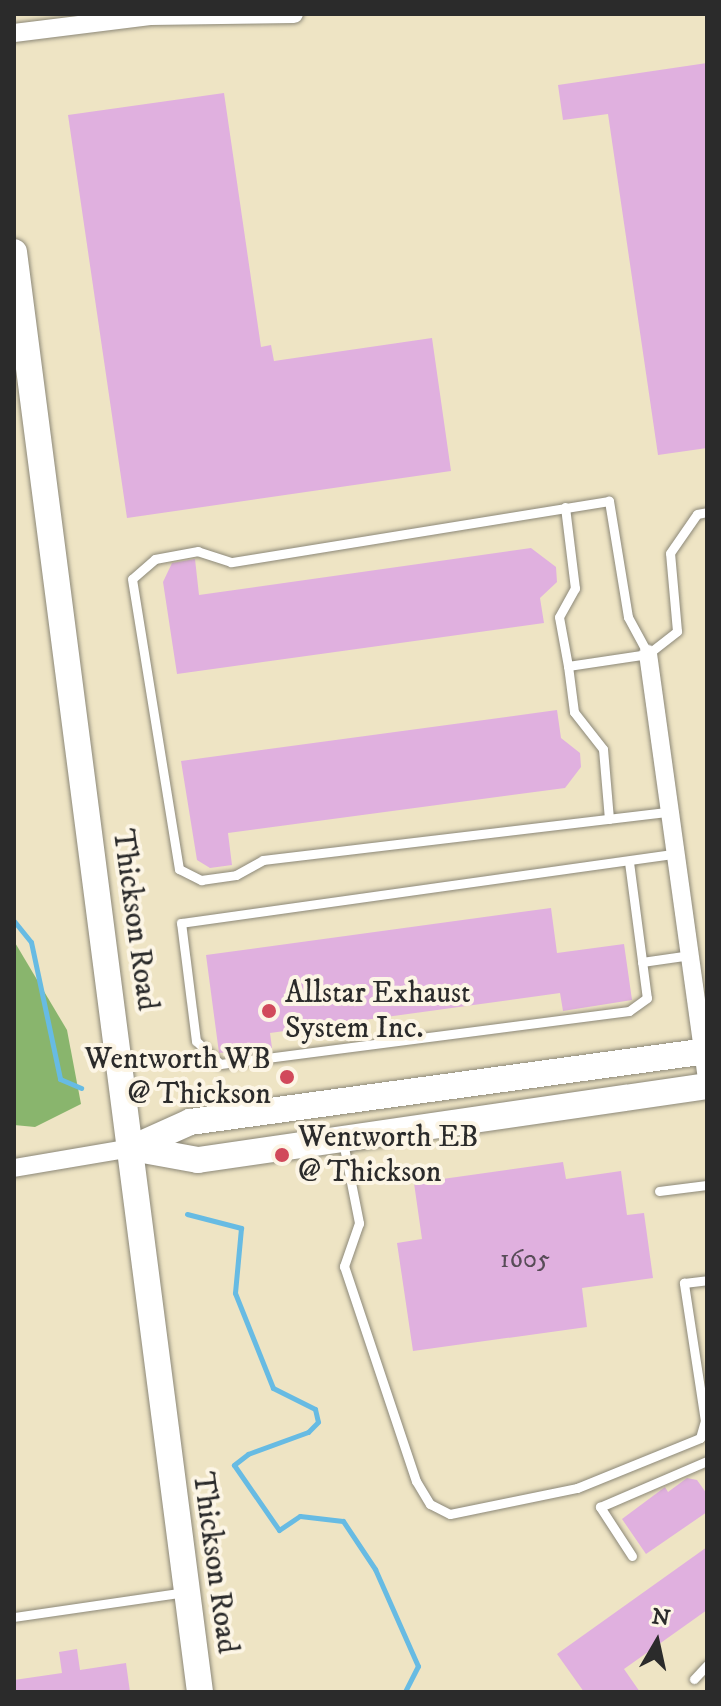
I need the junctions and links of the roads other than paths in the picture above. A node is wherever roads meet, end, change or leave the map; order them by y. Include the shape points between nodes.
1 (294, 14) edge
2 (14, 33) edge
3 (14, 252) edge
4 (565, 507) junction
5 (707, 512) edge
6 (648, 654) junction
7 (568, 666) junction
8 (668, 812) junction
9 (609, 819) junction
10 (675, 854) junction
11 (629, 862) junction
12 (690, 955) junction
13 (642, 962) junction
14 (706, 1060) edge
15 (707, 1086) edge
16 (342, 1139) junction
17 (132, 1148) junction
18 (14, 1168) edge
19 (707, 1185) edge
20 (659, 1191) dead end
21 (707, 1280) edge
22 (706, 1421) edge
23 (707, 1461) edge
24 (632, 1556) dead end
25 (186, 1592) junction
26 (14, 1617) edge
27 (707, 1665) edge
28 (694, 1679) dead end
29 (200, 1692) edge

1 - 2 street via 150,16
3 - 17 main road, Thickson Road
4 - 6 lane via 609,501 628,617
4 - 7 lane via 575,588 559,617
4 - 9 lane via 231,562 198,551 155,559 132,579 179,869 201,880 236,875 263,860
5 - 6 lane via 697,514 670,553 677,631
6 - 7 lane
6 - 8 street
7 - 9 lane via 574,712 603,749
8 - 9 lane
8 - 10 street
10 - 11 lane
10 - 12 street
11 - 13 lane
11 - 13 lane via 181,923 196,1041 220,1064 629,1011 647,998
12 - 13 lane
12 - 14 street
14 - 17 main road via 190,1122
15 - 16 main road
16 - 17 main road via 198,1160
16 - 22 lane via 359,1223 344,1266 416,1481 430,1504 450,1514 577,1488 700,1438
17 - 18 street
17 - 25 main road, Thickson Road
19 - 20 lane
21 - 22 lane via 684,1283
23 - 24 lane via 600,1507
25 - 26 lane
25 - 29 main road, Thickson Road
27 - 28 lane

